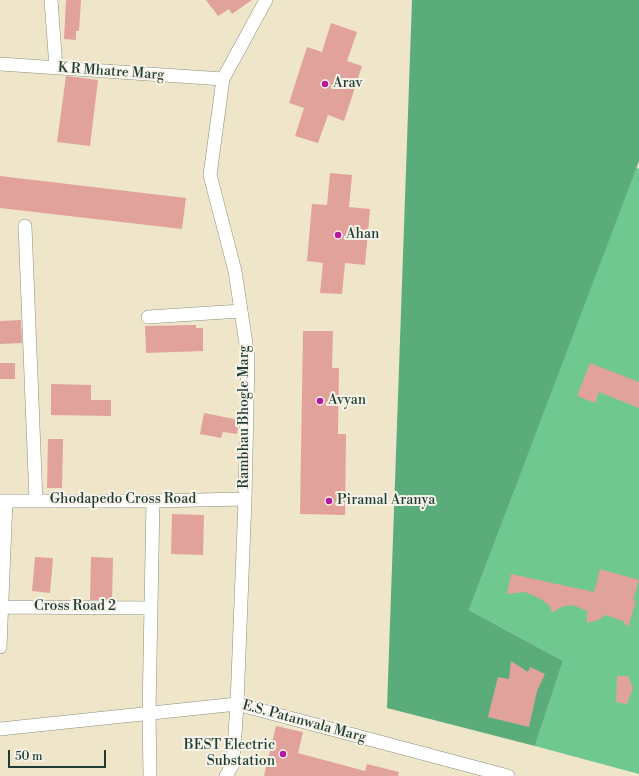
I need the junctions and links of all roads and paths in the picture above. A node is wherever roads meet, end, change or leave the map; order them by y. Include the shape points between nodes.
1 (52, 0) edge
2 (266, 0) edge
3 (0, 64) edge
4 (56, 68) junction
5 (223, 79) junction
6 (25, 226) dead end
7 (241, 312) junction
8 (148, 318) dead end
9 (245, 499) junction
10 (3, 501) edge
11 (36, 501) junction
12 (152, 501) junction
13 (1, 607) edge
14 (150, 608) junction
15 (0, 648) edge
16 (237, 704) junction
17 (149, 712) junction
18 (0, 729) edge
19 (150, 776) edge
20 (226, 776) edge
21 (508, 776) edge

1 - 4 street
2 - 5 street, Rambhau Bhogle Marg
3 - 4 street, K R Mhatre Marg
4 - 5 street, K R Mhatre Marg
5 - 7 street, Rambhau Bhogle Marg via 210,175 235,271
6 - 11 street
7 - 8 street
7 - 9 street, Rambhau Bhogle Marg via 248,357
9 - 12 street, Ghodapedo Cross Road
9 - 16 street, Rambhau Bhogle Marg
10 - 11 street, Ghodapedo Cross Road
10 - 13 street
11 - 12 street, Ghodapedo Cross Road
12 - 14 street
13 - 14 street, Cross Road 2
13 - 15 street
14 - 17 street
16 - 17 street, E.S. Patanwala Marg
16 - 20 street, Rambhau Bhogle Marg via 233,764
16 - 21 street, E.S. Patanwala Marg
17 - 18 street, E.S. Patanwala Marg
17 - 19 street

